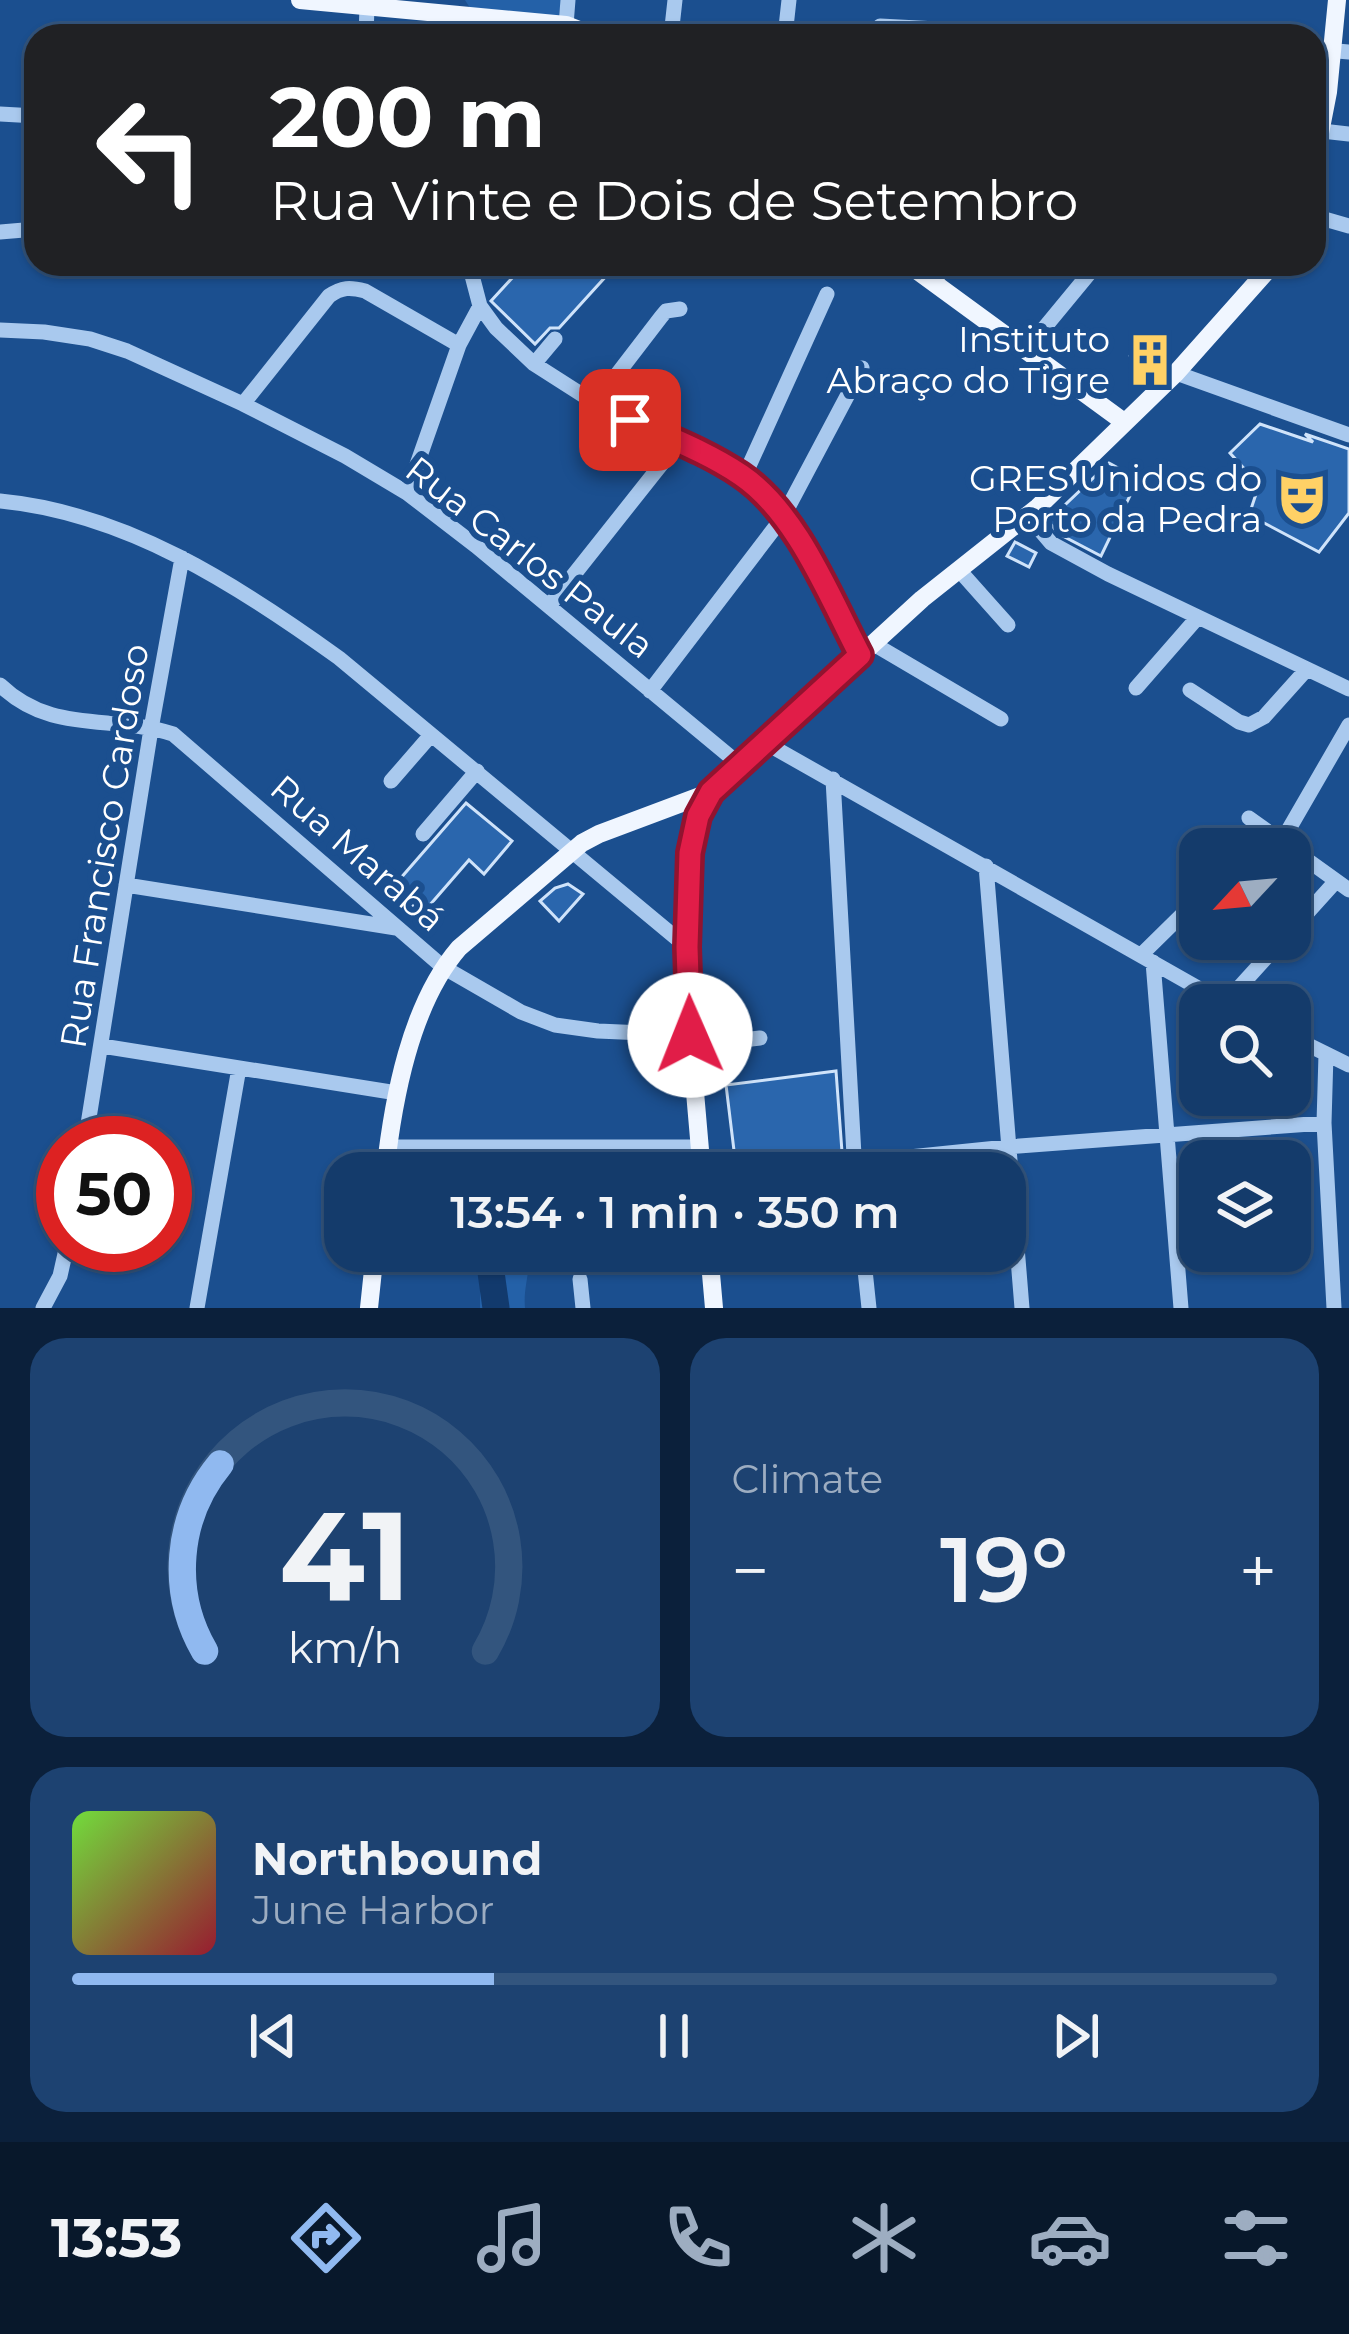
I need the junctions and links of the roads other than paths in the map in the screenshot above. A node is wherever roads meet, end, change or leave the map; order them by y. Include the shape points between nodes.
1 (300, 0) edge
2 (1337, 0) edge
3 (455, 7) edge
4 (367, 8) junction
5 (366, 24) edge
6 (560, 24) edge
7 (1332, 50) edge
8 (1326, 99) edge
9 (472, 276) edge
10 (925, 276) edge
11 (938, 276) edge
12 (1086, 276) edge
13 (1262, 276) edge
14 (933, 282) junction
15 (827, 294) dead end
16 (480, 305) junction
17 (680, 309) dead end
18 (0, 330) edge
19 (555, 339) dead end
20 (459, 345) junction
21 (1026, 350) junction
22 (534, 364) junction
23 (862, 368) dead end
24 (1176, 374) junction
25 (243, 404) junction
26 (595, 404) junction
27 (1124, 422) junction
28 (1349, 435) edge
29 (679, 442) junction
30 (744, 477) junction
31 (407, 493) junction
32 (0, 500) edge
33 (1028, 516) junction
34 (783, 517) junction
35 (182, 558) junction
36 (959, 570) junction
37 (549, 606) junction
38 (1198, 617) junction
39 (1008, 625) dead end
40 (866, 649) junction
41 (1307, 669) junction
42 (0, 685) edge
43 (1136, 688) dead end
44 (1349, 689) edge
45 (1190, 690) dead end
46 (650, 691) junction
47 (1001, 719) dead end
48 (1349, 725) edge
49 (151, 729) junction
50 (431, 735) junction
51 (764, 742) junction
52 (739, 764) junction
53 (477, 771) junction
54 (833, 779) junction
55 (391, 781) dead end
56 (711, 792) junction
57 (1249, 818) dead end
58 (1263, 828) edge
59 (1290, 828) edge
60 (424, 834) dead end
61 (571, 851) junction
62 (1311, 862) edge
63 (986, 866) junction
64 (126, 885) junction
65 (1343, 885) edge
66 (1311, 913) edge
67 (1179, 922) edge
68 (400, 929) junction
69 (687, 947) junction
70 (1147, 959) junction
71 (1265, 960) edge
72 (443, 967) junction
73 (1191, 984) edge
74 (1244, 984) edge
75 (760, 1038) dead end
76 (690, 1041) junction
77 (102, 1046) junction
78 (1311, 1046) edge
79 (1326, 1054) junction
80 (1349, 1066) edge
81 (238, 1068) junction
82 (397, 1093) junction
83 (90, 1116) edge
84 (1324, 1123) junction
85 (1166, 1135) junction
86 (388, 1147) junction
87 (1007, 1147) junction
88 (699, 1148) junction
89 (387, 1152) edge
90 (699, 1152) edge
91 (853, 1152) edge
92 (969, 1152) edge
93 (61, 1272) edge
94 (373, 1272) edge
95 (710, 1272) edge
96 (865, 1272) edge
97 (580, 1279) dead end
98 (43, 1308) edge
99 (197, 1308) edge
100 (369, 1308) edge
101 (583, 1308) edge
102 (713, 1308) edge
103 (868, 1308) edge
104 (1022, 1308) edge
105 (1181, 1308) edge
106 (1334, 1308) edge

1 - 4 main road
2 - 7 main road
3 - 4 main road
3 - 6 main road
4 - 5 street
7 - 8 main road
9 - 16 street
10 - 14 main road
11 - 14 street
12 - 21 street
13 - 24 main road
14 - 21 main road
15 - 30 street
16 - 20 street
16 - 22 street
17 - 26 street via 661,317
18 - 25 street, Rua Carlos Paula via 91,339
19 - 22 street
20 - 25 street via 365,291 340,289
20 - 31 street
21 - 27 main road
22 - 26 street
23 - 34 street
24 - 27 main road
24 - 28 street
25 - 31 street, Rua Carlos Paula
26 - 29 street
27 - 33 main road
29 - 30 street
29 - 37 street
30 - 34 street
31 - 37 street, Rua Carlos Paula
32 - 35 street via 104,524
33 - 36 main road
33 - 38 street via 1051,543
34 - 40 street
34 - 46 street
35 - 49 street, Rua Francisco Cardoso
35 - 50 street via 339,658
36 - 39 street
36 - 40 main road
37 - 46 street, Rua Carlos Paula
38 - 41 street
38 - 43 street
40 - 47 street
40 - 51 main road
41 - 44 street
41 - 45 street via 1249,724
42 - 49 street, Rua Marabá via 60,719
46 - 52 street, Rua Carlos Paula
48 - 59 street
49 - 64 street, Rua Francisco Cardoso
49 - 68 street, Rua Marabá via 173,734
50 - 53 street
50 - 55 street
51 - 52 main road
51 - 54 street
52 - 56 main road
53 - 60 street
53 - 61 street
54 - 63 street
54 - 91 street
56 - 61 main road
56 - 69 main road via 693,832
57 - 58 street
61 - 69 street
61 - 72 main road
62 - 65 street
63 - 70 street
63 - 87 street
64 - 68 street
64 - 77 street, Rua Francisco Cardoso
65 - 66 street
67 - 70 street
68 - 72 street, Rua Marabá
69 - 76 main road
70 - 73 street
70 - 85 street
71 - 74 street
72 - 76 street, Rua Marabá via 555,1025
72 - 82 main road
75 - 76 street, Rua Marabá
76 - 88 main road
77 - 81 street
77 - 83 street, Rua Francisco Cardoso
78 - 79 street
79 - 80 street
79 - 84 street
81 - 82 street
81 - 99 street
82 - 86 main road
84 - 85 street
84 - 106 street
85 - 87 street
85 - 105 street
86 - 88 street
86 - 89 main road
87 - 92 street
87 - 104 street
88 - 90 main road
93 - 98 street
94 - 100 main road
95 - 102 main road
96 - 103 street
97 - 101 street

